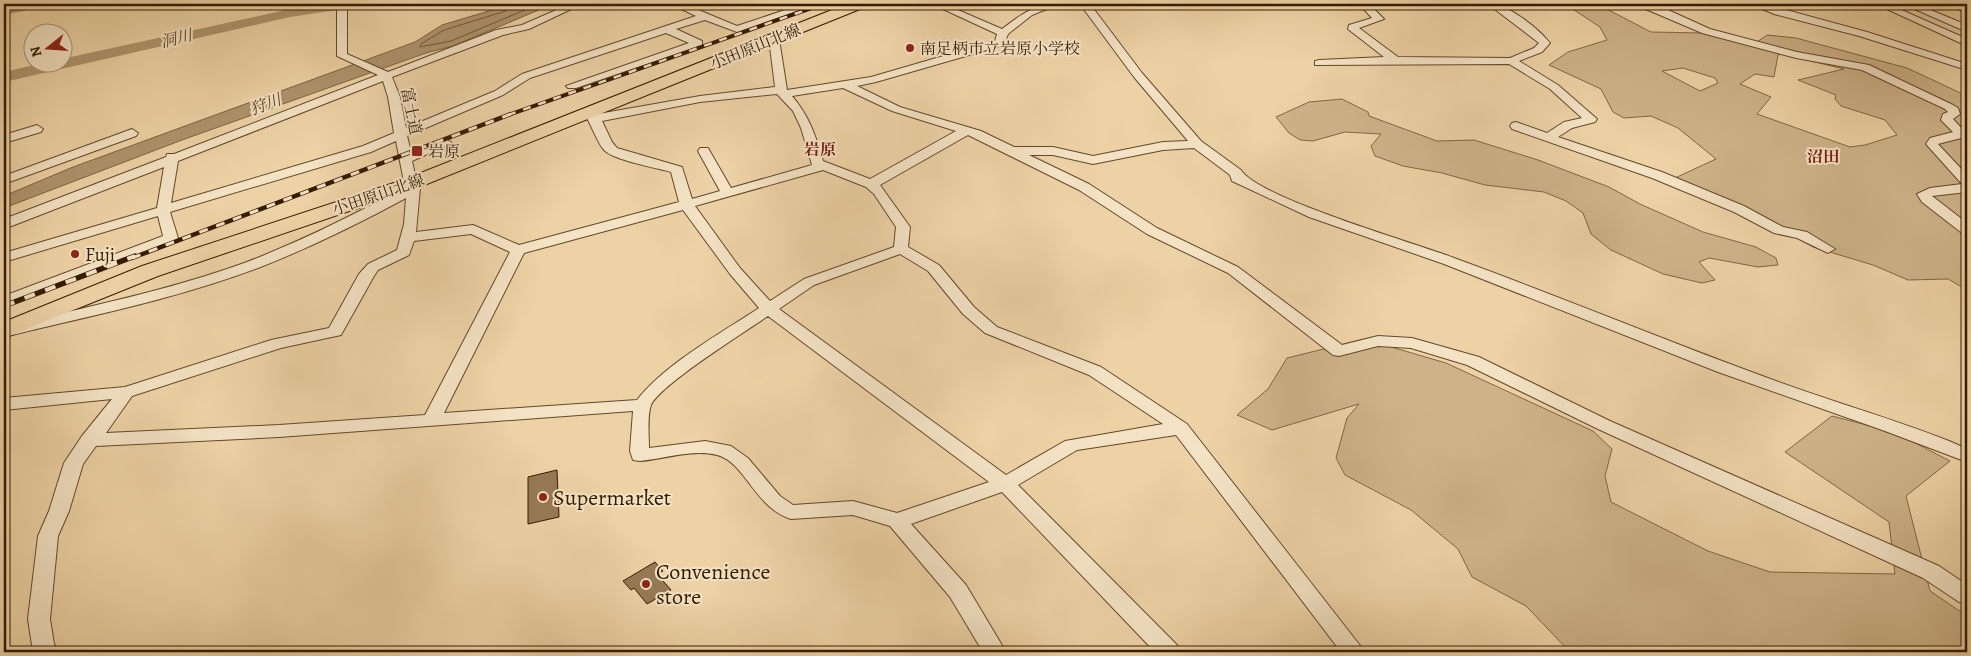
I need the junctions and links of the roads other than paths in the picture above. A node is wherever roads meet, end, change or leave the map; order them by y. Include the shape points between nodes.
1 (577, 4) edge
2 (678, 4) edge
3 (812, 4) edge
4 (860, 4) edge
5 (937, 4) edge
6 (1054, 4) edge
7 (1085, 4) edge
8 (1364, 4) edge
9 (1493, 4) edge
10 (1639, 4) edge
11 (1756, 4) edge
12 (1882, 4) edge
13 (1908, 4) edge
14 (1951, 4) edge
15 (342, 6) edge
16 (1967, 10) edge
17 (706, 16) junction
18 (666, 29) junction
19 (1967, 29) edge
20 (1003, 33) junction
21 (774, 39) junction
22 (1967, 43) edge
23 (1394, 60) junction
24 (1511, 61) junction
25 (1319, 62) dead end
26 (1967, 67) edge
27 (386, 75) junction
28 (846, 85) junction
29 (572, 86) dead end
30 (782, 92) junction
31 (592, 115) junction
32 (1516, 126) dead end
33 (37, 130) dead end
34 (966, 131) junction
35 (132, 133) dead end
36 (400, 135) junction
37 (1549, 137) junction
38 (4, 139) edge
39 (446, 143) dead end
40 (1197, 144) junction
41 (1014, 150) junction
42 (704, 151) dead end
43 (172, 157) junction
44 (405, 159) junction
45 (824, 165) junction
46 (4, 180) edge
47 (1967, 182) edge
48 (872, 184) junction
49 (412, 186) junction
50 (1967, 187) edge
51 (728, 194) junction
52 (687, 205) junction
53 (163, 210) junction
54 (4, 224) edge
55 (1967, 230) edge
56 (407, 238) junction
57 (901, 249) junction
58 (1828, 249) dead end
59 (518, 250) junction
60 (4, 258) edge
61 (150, 271) junction
62 (156, 295) junction
63 (4, 301) edge
64 (769, 309) junction
65 (4, 331) edge
66 (126, 392) junction
67 (4, 404) edge
68 (642, 405) junction
69 (432, 419) junction
70 (1181, 428) junction
71 (89, 440) junction
72 (1967, 456) edge
73 (1005, 484) junction
74 (897, 522) junction
75 (1967, 596) edge
76 (48, 652) edge
77 (995, 652) edge
78 (1169, 652) edge
79 (1354, 652) edge

1 - 27 street via 525,27 500,32
2 - 17 street
3 - 17 street via 737,29
4 - 21 main road, 小田原山北線
5 - 20 street
6 - 20 street via 1029,12
7 - 40 street via 1138,75
8 - 23 street via 1379,19 1353,27 1353,30
9 - 24 street via 1545,43 1538,50
10 - 47 street via 1706,31 1796,55 1865,67 1949,107 1954,114 1947,120 1961,134 1938,139 1932,144
11 - 26 street
12 - 22 street
13 - 19 street
14 - 16 street
15 - 27 street, 富士道 via 342,56
17 - 18 street
18 - 29 street via 698,43
18 - 36 street via 526,76 499,94
20 - 28 street via 1000,42
21 - 30 street
21 - 31 main road, 小田原山北線
23 - 24 street
23 - 25 street
24 - 37 street via 1554,87 1591,119 1568,125
27 - 36 street, 富士道 via 394,97
27 - 43 street
28 - 30 street
28 - 34 street via 896,109
30 - 31 street via 700,99
30 - 45 street via 798,110 817,162
31 - 49 main road, 小田原山北線
31 - 52 street via 613,151 677,170
32 - 37 street
33 - 38 street
34 - 41 street
34 - 48 street
35 - 46 street
36 - 44 street, 富士道
36 - 53 street via 346,156
37 - 58 street via 1658,175
39 - 44 street
40 - 41 street via 1163,146 1093,160 1053,151
40 - 72 street via 1236,173 1238,178 1309,214 1448,261 1671,349 1867,416
41 - 75 street via 1084,187 1152,232 1233,270 1339,351 1378,341 1412,343 1473,361 1604,425 1931,572
42 - 51 street
43 - 53 street
43 - 54 street
44 - 49 street, 富士道
45 - 48 street
45 - 51 street
48 - 57 street via 903,228
49 - 56 street, 富士道 via 411,224
49 - 61 main road, 小田原山北線
49 - 62 street via 359,218 273,257
50 - 55 street via 1924,194 1926,199
51 - 52 street
52 - 59 street
52 - 64 street via 741,278
53 - 60 street
53 - 63 street via 171,238
56 - 59 street via 473,229
56 - 66 street via 401,255 374,267 367,274 335,332 277,344
57 - 64 street via 809,282
57 - 70 street via 919,257 938,272 979,324 1095,371
59 - 69 street
61 - 62 street
61 - 65 main road, 小田原山北線
62 - 65 street
64 - 68 street via 699,355 652,392
64 - 73 street
66 - 67 street
66 - 71 street
68 - 69 street
68 - 74 street via 640,455 709,448 726,450 746,468 781,510 853,508
69 - 71 street via 279,431
70 - 73 street via 1072,445
70 - 79 street
71 - 76 street via 74,463 60,510 48,536 39,618 44,650
73 - 74 street
73 - 78 street
74 - 77 street via 958,591

